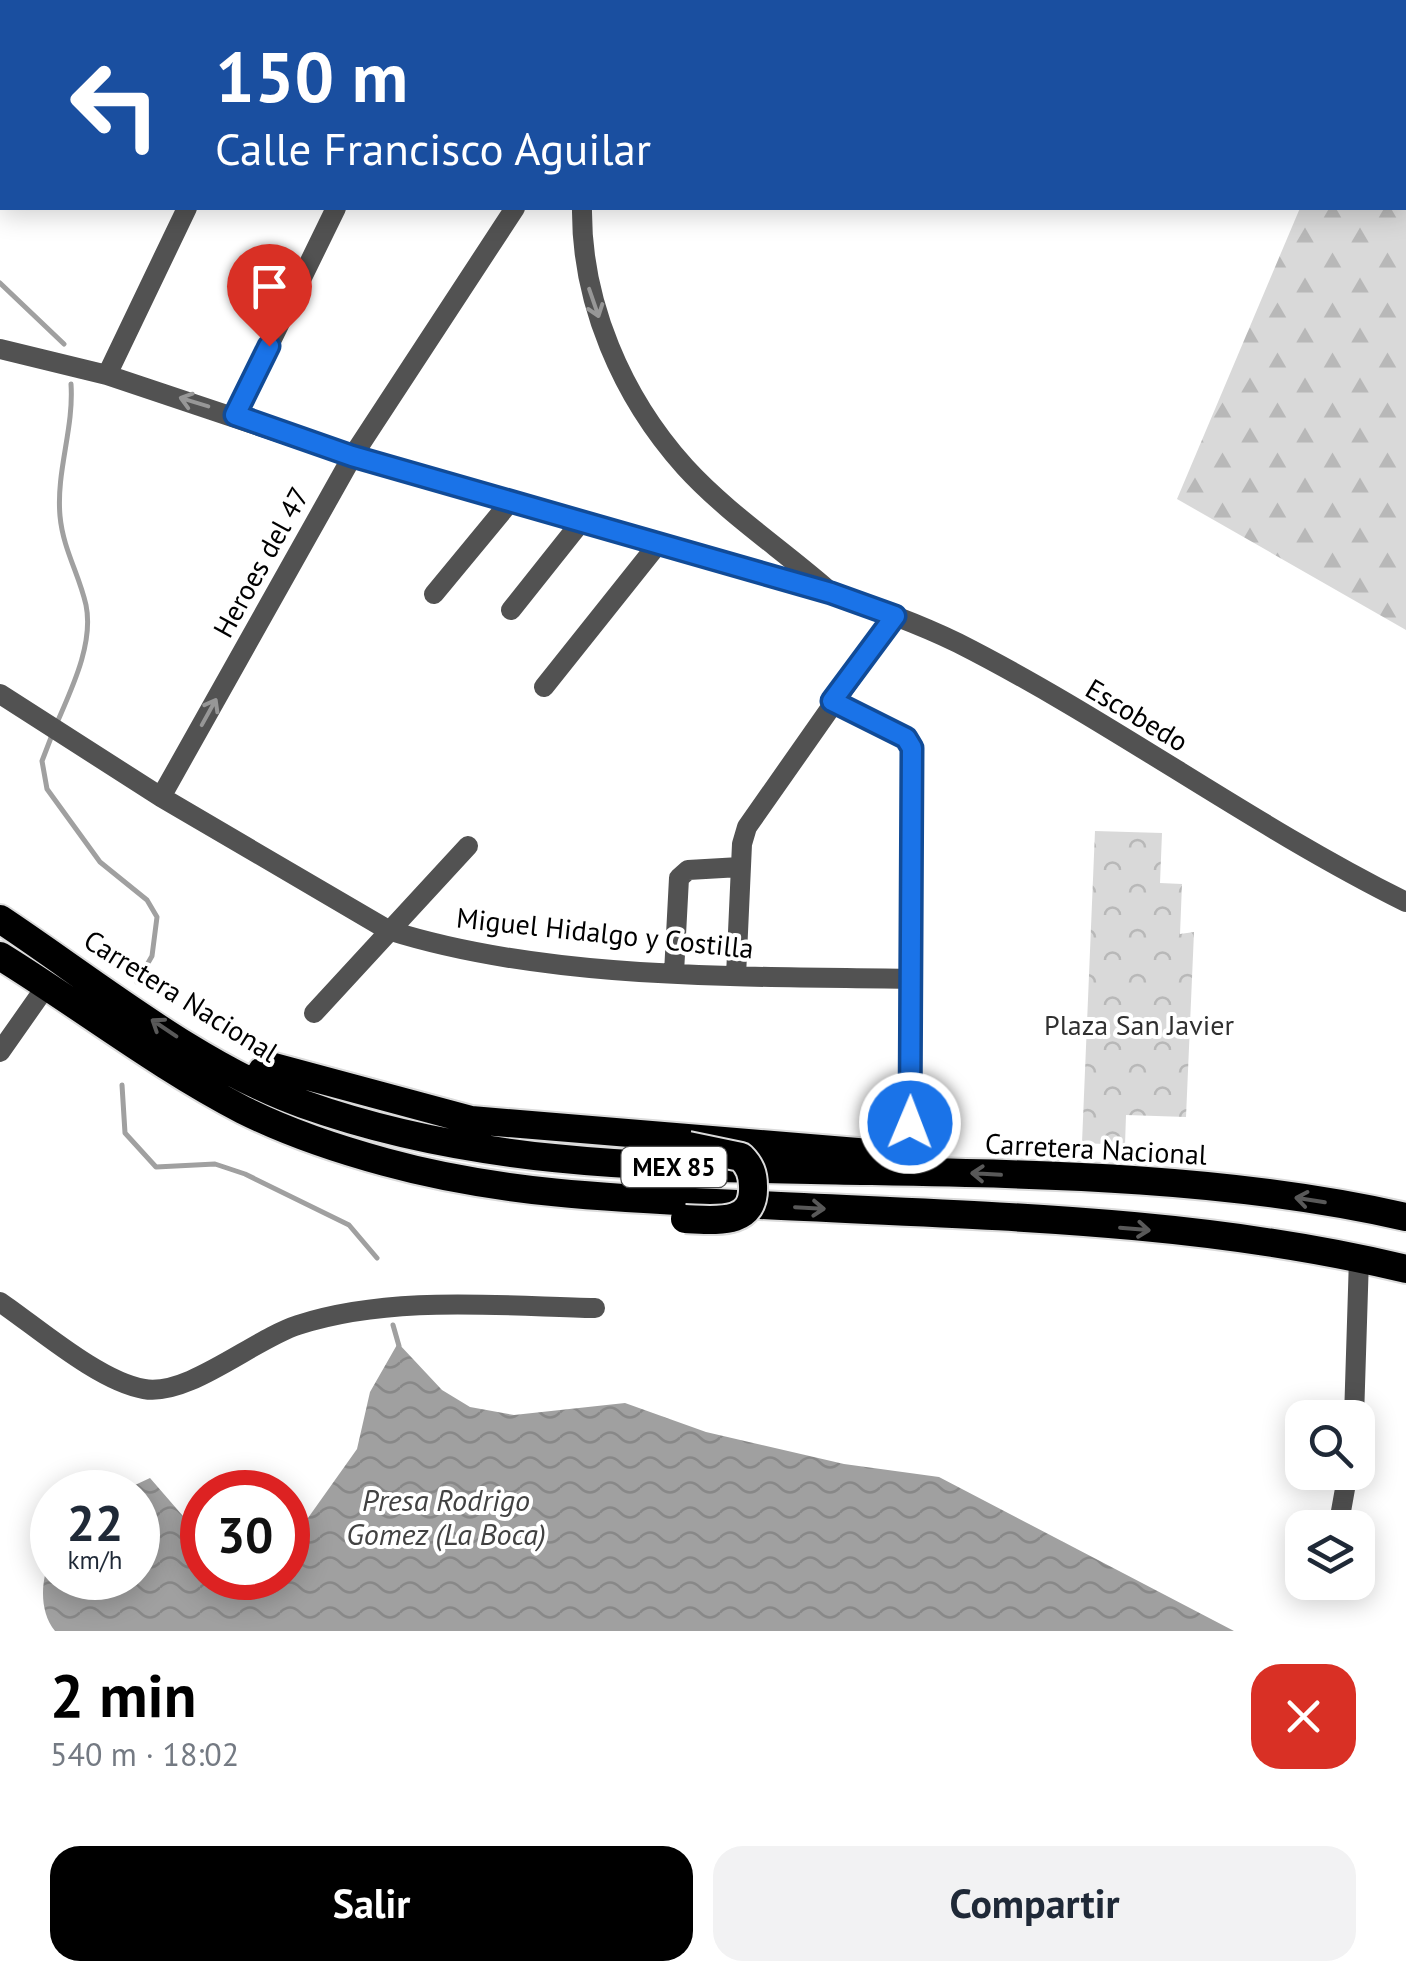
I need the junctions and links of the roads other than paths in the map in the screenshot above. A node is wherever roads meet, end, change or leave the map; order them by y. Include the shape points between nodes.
1 (186, 210) edge
2 (335, 210) edge
3 (514, 210) edge
4 (582, 210) edge
5 (0, 348) edge
6 (107, 375) junction
7 (235, 415) junction
8 (352, 456) junction
9 (510, 502) junction
10 (582, 522) junction
11 (658, 544) junction
12 (831, 593) junction
13 (434, 594) dead end
14 (511, 610) dead end
15 (895, 616) junction
16 (544, 686) dead end
17 (0, 694) edge
18 (832, 701) junction
19 (161, 797) junction
20 (468, 846) dead end
21 (740, 867) junction
22 (1406, 902) edge
23 (0, 919) edge
24 (388, 930) junction
25 (0, 956) edge
26 (674, 974) junction
27 (736, 976) junction
28 (912, 979) junction
29 (47, 985) junction
30 (314, 1013) dead end
31 (142, 1047) junction
32 (0, 1052) edge
33 (220, 1064) junction
34 (262, 1071) junction
35 (909, 1159) junction
36 (937, 1172) junction
37 (1406, 1218) edge
38 (1359, 1258) junction
39 (1406, 1269) edge
40 (0, 1302) edge
41 (596, 1308) dead end
42 (1355, 1400) edge

1 - 6 street
2 - 7 street
3 - 8 street, Heroes del 47
4 -> 12 street via 592,302 618,364 663,440 712,493
5 - 6 street, Escobedo
7 -> 6 street, Escobedo
7 - 8 street, Escobedo
8 - 9 street, Escobedo
19 -> 8 street, Heroes del 47
9 - 10 street, Escobedo
9 - 13 street
10 - 11 street, Escobedo
10 - 14 street
11 - 12 street, Escobedo
11 - 16 street
12 - 15 street, Escobedo
15 - 18 street
15 - 22 street, Escobedo via 1014,673 1250,817
17 - 19 street, Miguel Hidalgo y Costilla
18 - 21 street via 760,805 742,844
18 - 28 street via 906,738 912,748
19 - 24 street, Miguel Hidalgo y Costilla
20 - 24 street
21 - 26 street via 688,870 679,878
21 - 27 street
33 -> 23 highway, Carretera Nacional / MEX 85
24 - 26 street, Miguel Hidalgo y Costilla via 491,954
24 - 30 street
25 - 29 highway, MEX 85
26 - 27 street, Miguel Hidalgo y Costilla
27 - 28 street, Miguel Hidalgo y Costilla
28 - 35 street
29 - 31 highway, MEX 85
29 - 32 street
31 - 34 highway, MEX 85, bridge via 159,1076 180,1092 234,1122 349,1168 506,1206 685,1219 733,1218 748,1210 753,1196 752,1171 741,1157 688,1146 488,1133
31 -> 38 highway, MEX 85 via 272,1123 385,1162 486,1184 587,1197 934,1212 1184,1233
33 - 34 highway, MEX 85
33 - 36 highway, Carretera Nacional / MEX 85 via 317,1109 490,1153 637,1167
34 - 35 highway, MEX 85 via 274,1066 389,1101 517,1126
35 - 36 highway, MEX 85
37 -> 36 highway, Carretera Nacional / MEX 85 via 1223,1189
38 - 39 highway, MEX 85
38 - 42 street
40 - 41 street via 112,1377 146,1390 192,1380 298,1324 373,1309

